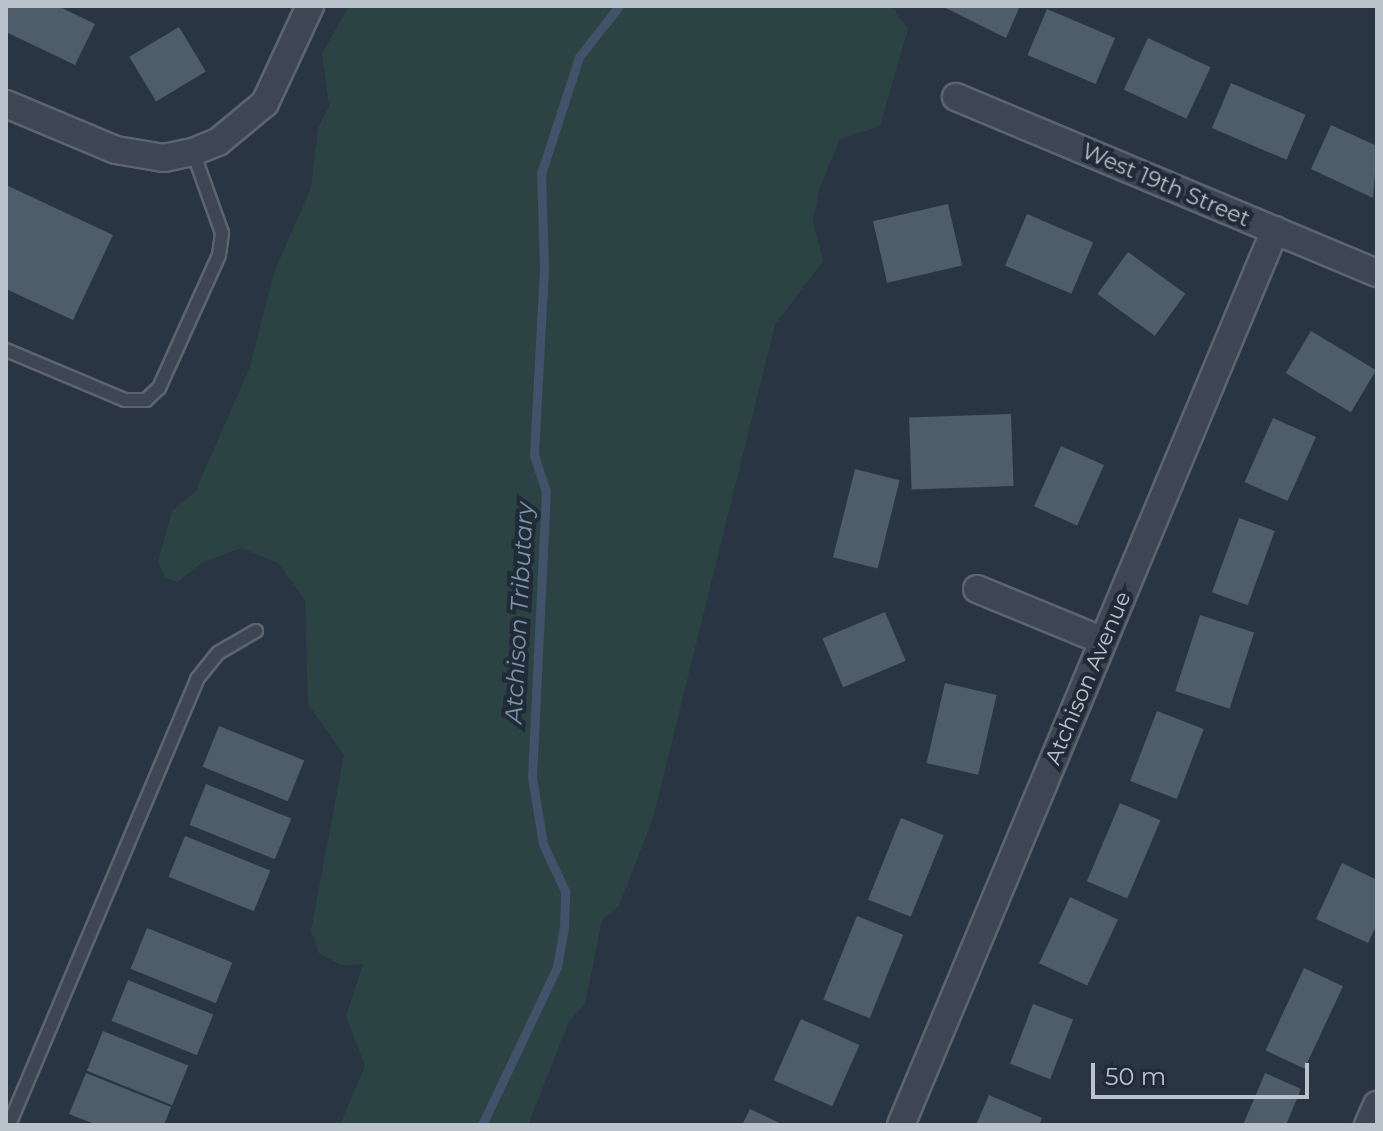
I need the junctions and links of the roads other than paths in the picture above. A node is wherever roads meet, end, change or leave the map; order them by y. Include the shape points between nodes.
1 (310, 6) edge
2 (956, 97) dead end
3 (6, 104) edge
4 (193, 152) junction
5 (1275, 230) junction
6 (1377, 273) edge
7 (6, 350) edge
8 (977, 589) dead end
9 (256, 631) dead end
10 (1103, 641) junction
11 (1377, 1105) edge
12 (9, 1125) edge
13 (901, 1125) edge
14 (1368, 1125) edge

1 - 4 street via 265,103 218,142
2 - 5 street, West 19th Street
3 - 4 street via 116,150 164,158
4 - 7 lane via 222,233 219,255 159,388 146,400 125,400
5 - 6 street, West 19th Street
5 - 10 street, Atchison Avenue
8 - 10 street
9 - 12 lane via 218,653 197,679
10 - 13 street, Atchison Avenue
11 - 14 street

